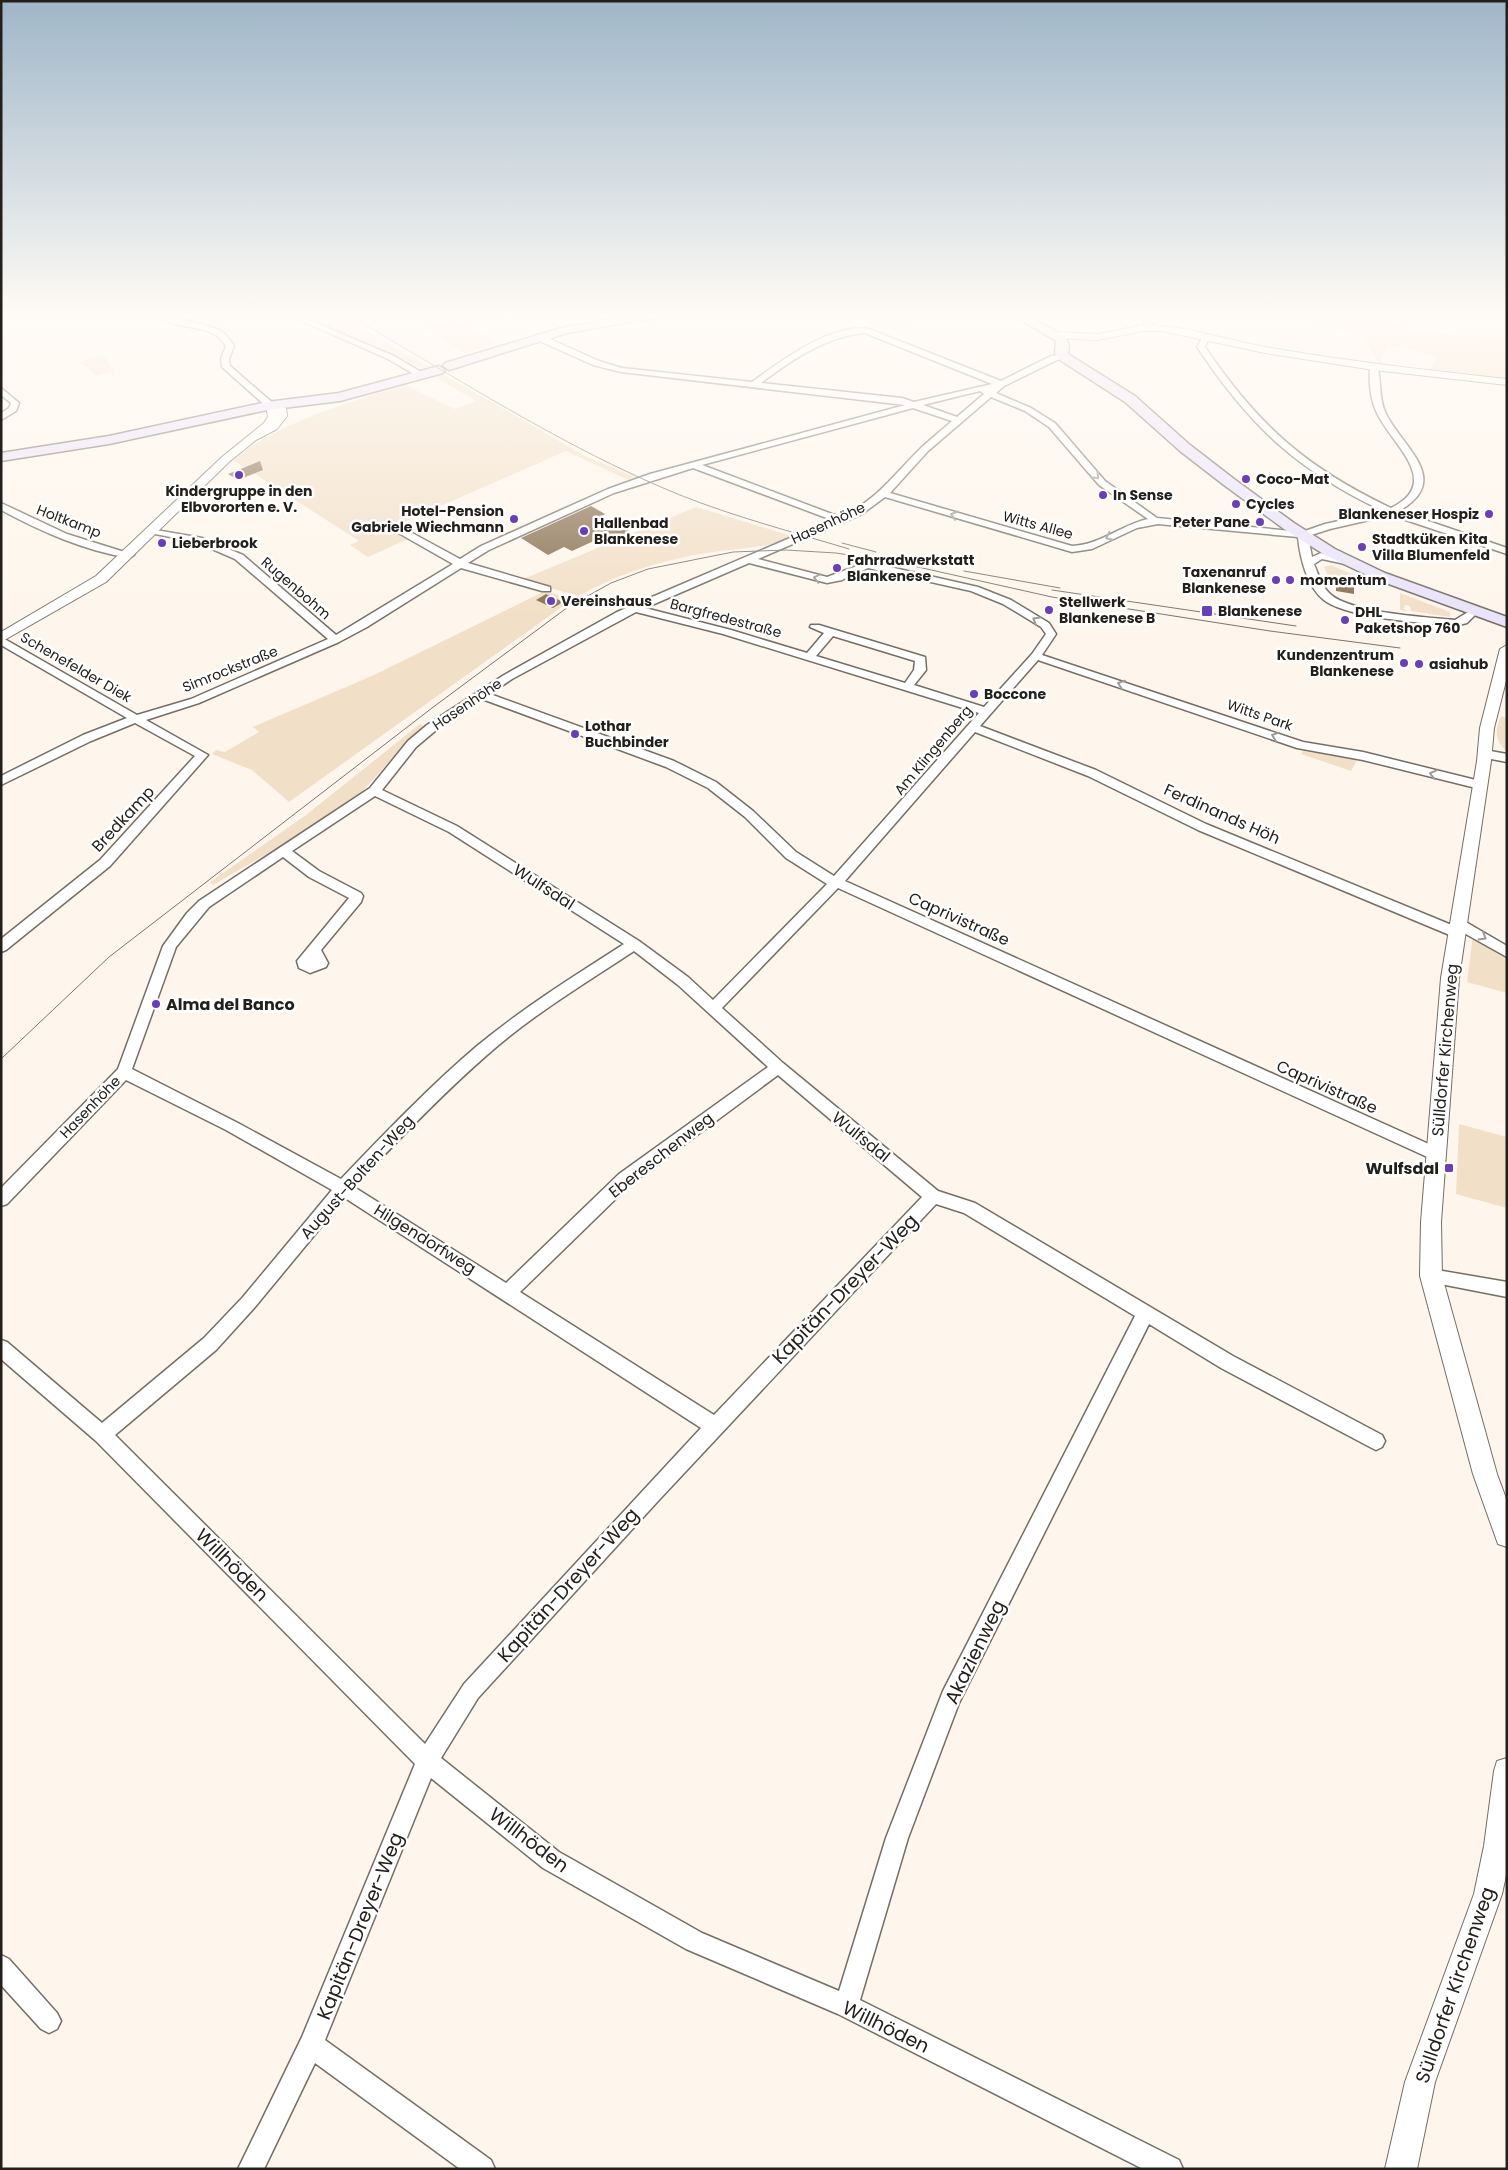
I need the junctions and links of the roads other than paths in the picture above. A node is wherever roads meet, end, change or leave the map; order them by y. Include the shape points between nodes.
1 (228, 416) edge
2 (282, 416) edge
3 (868, 416) edge
4 (946, 416) edge
5 (965, 416) edge
6 (1039, 416) edge
7 (1149, 416) edge
8 (1254, 416) edge
9 (1382, 416) edge
10 (959, 421) junction
11 (1, 457) edge
12 (694, 465) junction
13 (884, 494) junction
14 (1, 506) edge
15 (1389, 511) junction
16 (841, 520) junction
17 (1155, 521) junction
18 (398, 528) dead end
19 (153, 531) junction
20 (1303, 536) junction
21 (1507, 551) edge
22 (129, 555) junction
23 (751, 560) junction
24 (1345, 561) junction
25 (1308, 563) junction
26 (459, 564) junction
27 (546, 589) dead end
28 (634, 608) junction
29 (1477, 613) junction
30 (1507, 622) edge
31 (815, 627) dead end
32 (831, 632) junction
33 (1507, 636) edge
34 (1, 639) edge
35 (335, 640) junction
36 (1505, 655) edge
37 (1036, 656) junction
38 (809, 657) junction
39 (907, 687) junction
40 (482, 695) junction
41 (986, 711) junction
42 (136, 719) junction
43 (972, 727) junction
44 (1485, 754) junction
45 (1507, 758) edge
46 (1, 781) edge
47 (1480, 786) junction
48 (374, 791) junction
49 (283, 851) junction
50 (838, 883) junction
51 (1458, 929) junction
52 (634, 944) junction
53 (1, 947) edge
54 (314, 950) dead end
55 (1507, 952) edge
56 (714, 1008) junction
57 (778, 1067) junction
58 (124, 1072) junction
59 (1436, 1156) junction
60 (343, 1188) junction
61 (934, 1196) junction
62 (1, 1199) edge
63 (1431, 1276) junction
64 (1507, 1290) edge
65 (509, 1292) junction
66 (1145, 1314) junction
67 (1, 1348) edge
68 (715, 1426) junction
69 (102, 1435) junction
70 (1376, 1441) dead end
71 (1507, 1531) edge
72 (1507, 1535) edge
73 (427, 1761) junction
74 (1507, 1771) edge
75 (1, 1966) edge
76 (846, 2006) junction
77 (49, 2020) dead end
78 (311, 2045) junction
79 (251, 2169) edge
80 (482, 2169) edge
81 (1170, 2169) edge
82 (1401, 2169) edge

1 - 11 main road
2 - 19 street via 279,422 226,459
3 - 12 street, Simrockstraße
4 - 10 street
5 - 10 street, Hasenhöhe
6 -> 17 street via 1060,434 1100,481
7 - 20 main road via 1185,448
8 - 15 street via 1304,461
9 - 15 street via 1420,473 1420,485 1408,502
10 - 13 street, Hasenhöhe via 925,449
12 - 16 street
12 - 26 street, Simrockstraße via 587,501 485,548
13 - 16 street, Hasenhöhe
17 -> 13 street, Witts Allee via 1135,526 1089,547 1072,549
14 - 22 street, Holtkamp via 66,536
15 - 20 street via 1317,529
15 - 21 street
16 - 23 street, Hasenhöhe
17 - 20 street, Witts Allee
18 - 26 street
19 - 22 street
19 - 35 street, Rugenbohm via 199,540 239,557
20 - 24 main road
20 - 25 street via 1303,550
22 - 34 street via 101,580
23 - 28 street, Hasenhöhe
37 -> 23 street, Am Klingenberg via 1051,637 1049,629 1007,602 974,589 868,565 827,580
24 - 25 street via 1322,556
24 - 29 main road
25 - 29 street via 1326,596 1337,604 1455,623
26 - 27 street
26 - 35 street, Simrockstraße
28 - 38 street, Bargfredestraße via 722,630
28 - 40 street, Hasenhöhe via 508,677
29 - 30 main road
29 - 33 main road
31 - 32 street
32 - 38 street
32 - 39 street via 921,659 920,670
34 - 42 street, Schenefelder Diek
35 - 42 street, Simrockstraße via 202,698
36 - 44 street, Sülldorfer Kirchenweg via 1487,728
37 - 41 street, Am Klingenberg
47 -> 37 street, Witts Park via 1301,744
38 - 39 street, Bargfredestraße
39 - 41 street, Bargfredestraße
40 - 48 street, Hasenhöhe via 412,744
40 - 50 street, Caprivistraße via 670,764 712,785 749,814 791,855 814,872
41 - 43 street, Am Klingenberg
42 - 46 street, Simrockstraße via 56,752
42 - 53 street, Bredkamp via 199,751 202,757 105,863
43 - 50 street, Am Klingenberg
43 - 51 street, Ferdinands Höh via 1092,773 1202,827
44 - 45 street
44 - 47 street, Sülldorfer Kirchenweg
47 - 51 street, Sülldorfer Kirchenweg
48 - 49 street, Hasenhöhe
48 - 52 street, Wulfsdal via 453,829
49 - 54 street via 314,874 356,896
49 - 58 street, Hasenhöhe via 212,898 182,929 170,946
50 - 56 street, Am Klingenberg
50 - 59 street, Caprivistraße
51 -> 55 street, Ferdinands Höh
51 - 59 street, Sülldorfer Kirchenweg via 1450,978
52 - 56 street, Wulfsdal
52 - 60 street, August-Bolten-Weg via 549,999 484,1050 414,1112
56 - 57 street, Wulfsdal
57 - 61 street, Wulfsdal
57 - 65 street, Ebereschenweg via 625,1179
58 - 60 street, Hilgendorfweg
58 - 62 street, Hasenhöhe
59 - 63 street, Sülldorfer Kirchenweg
60 - 65 street, Hilgendorfweg
60 - 69 street, August-Bolten-Weg via 210,1344
61 - 66 street, Wulfsdal via 969,1208
61 - 68 street, Kapitän-Dreyer-Weg
63 - 64 street
63 - 71 street, Sülldorfer Kirchenweg via 1444,1335 1487,1478
65 - 68 street, Hilgendorfweg
66 - 70 street, Wulfsdal via 1227,1362
66 - 76 street, Akazienweg via 950,1698 897,1838
67 - 69 street, Willhöden
68 - 73 street, Kapitän-Dreyer-Weg via 472,1691
69 - 73 street, Willhöden
71 - 72 street, Sülldorfer Kirchenweg
73 - 76 street, Willhöden via 551,1860 694,1941
73 - 78 street, Kapitän-Dreyer-Weg
74 - 82 street, Sülldorfer Kirchenweg via 1498,1846 1488,1894 1420,2082
75 - 77 street
76 - 81 street, Willhöden
78 - 79 street, Kapitän-Dreyer-Weg
78 - 80 street

